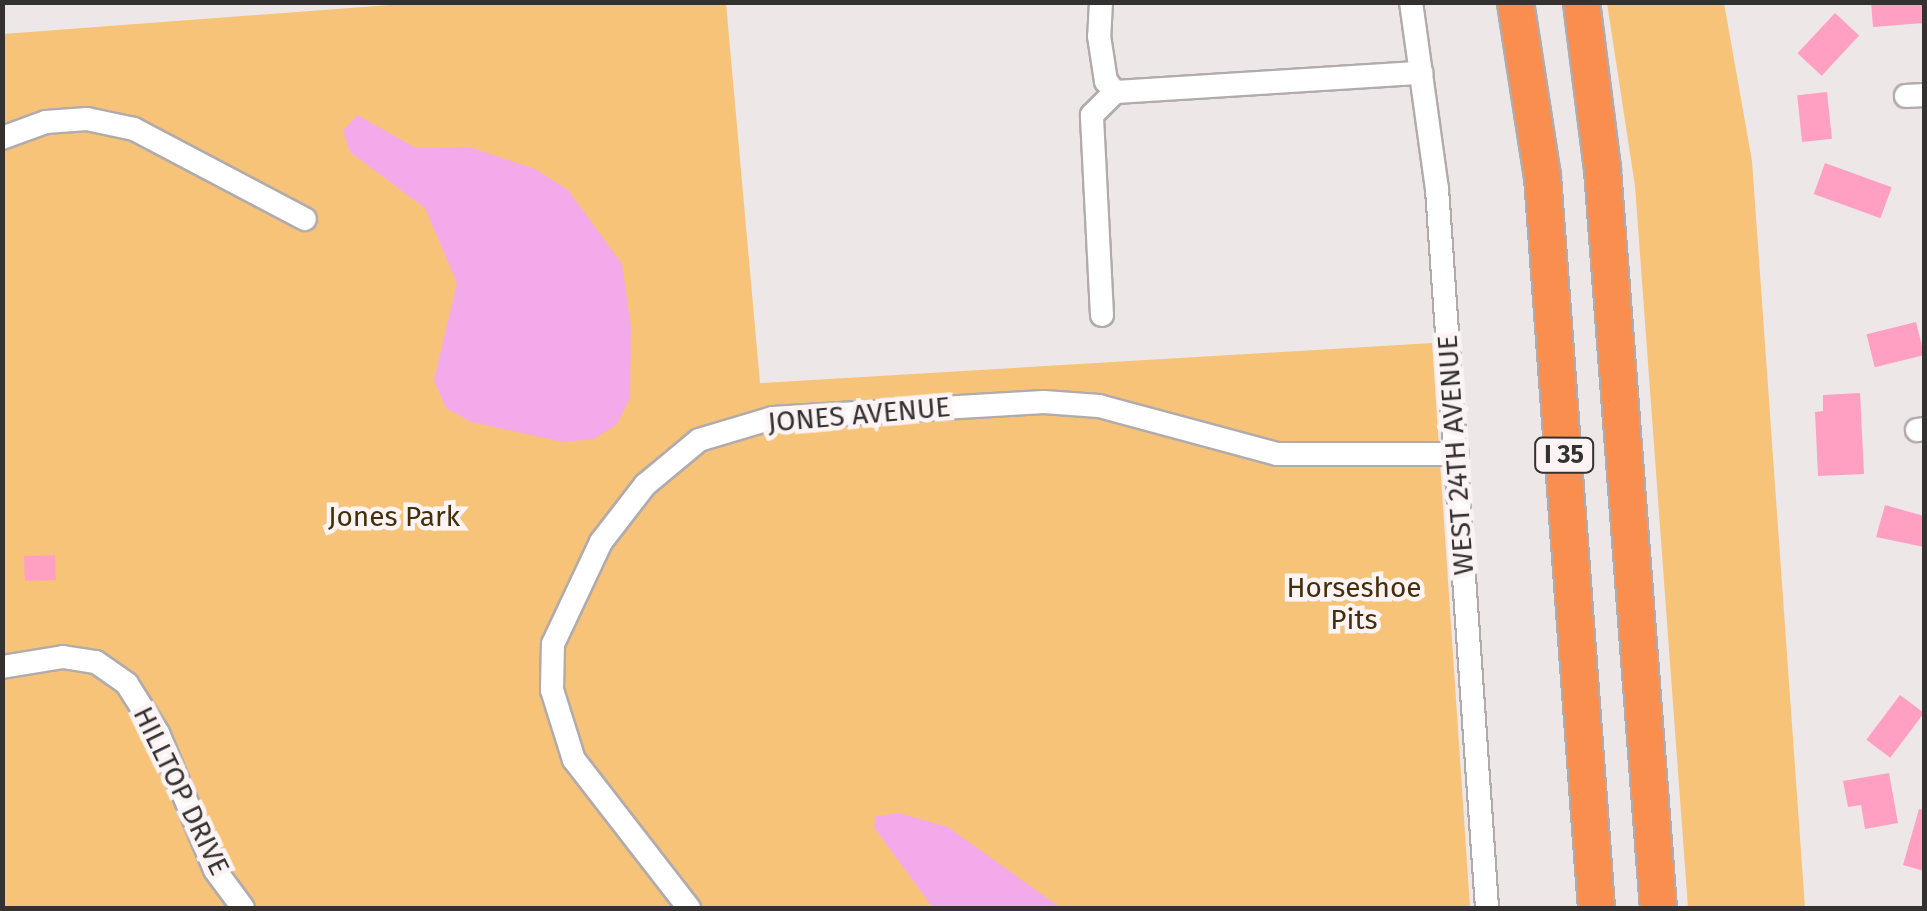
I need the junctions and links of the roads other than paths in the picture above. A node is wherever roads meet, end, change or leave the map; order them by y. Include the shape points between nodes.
1 (1101, 2) edge
2 (1411, 2) edge
3 (1515, 2) edge
4 (1581, 2) edge
5 (1421, 72) junction
6 (1115, 92) junction
7 (2, 138) edge
8 (304, 219) dead end
9 (1102, 315) dead end
10 (1456, 454) junction
11 (2, 667) edge
12 (242, 908) edge
13 (689, 908) edge
14 (1487, 908) edge
15 (1596, 908) edge
16 (1658, 908) edge

1 - 6 street via 1098,36 1106,82
2 - 5 street, WEST 24TH AVENUE
3 - 15 highway, I 35 via 1544,194
4 - 16 highway, I 35 via 1602,169
5 - 6 street
5 - 10 street, WEST 24TH AVENUE via 1437,190
6 - 9 street via 1092,115
7 - 8 street via 46,122 87,119 134,128
10 - 13 street, JONES AVENUE via 1277,454 1099,406 1044,402 773,418 699,440 645,485 601,542 552,644 552,690 574,760
10 - 14 street, WEST 24TH AVENUE
11 - 12 street, HILLTOP DRIVE via 63,656 96,662 127,684 158,733 216,870

